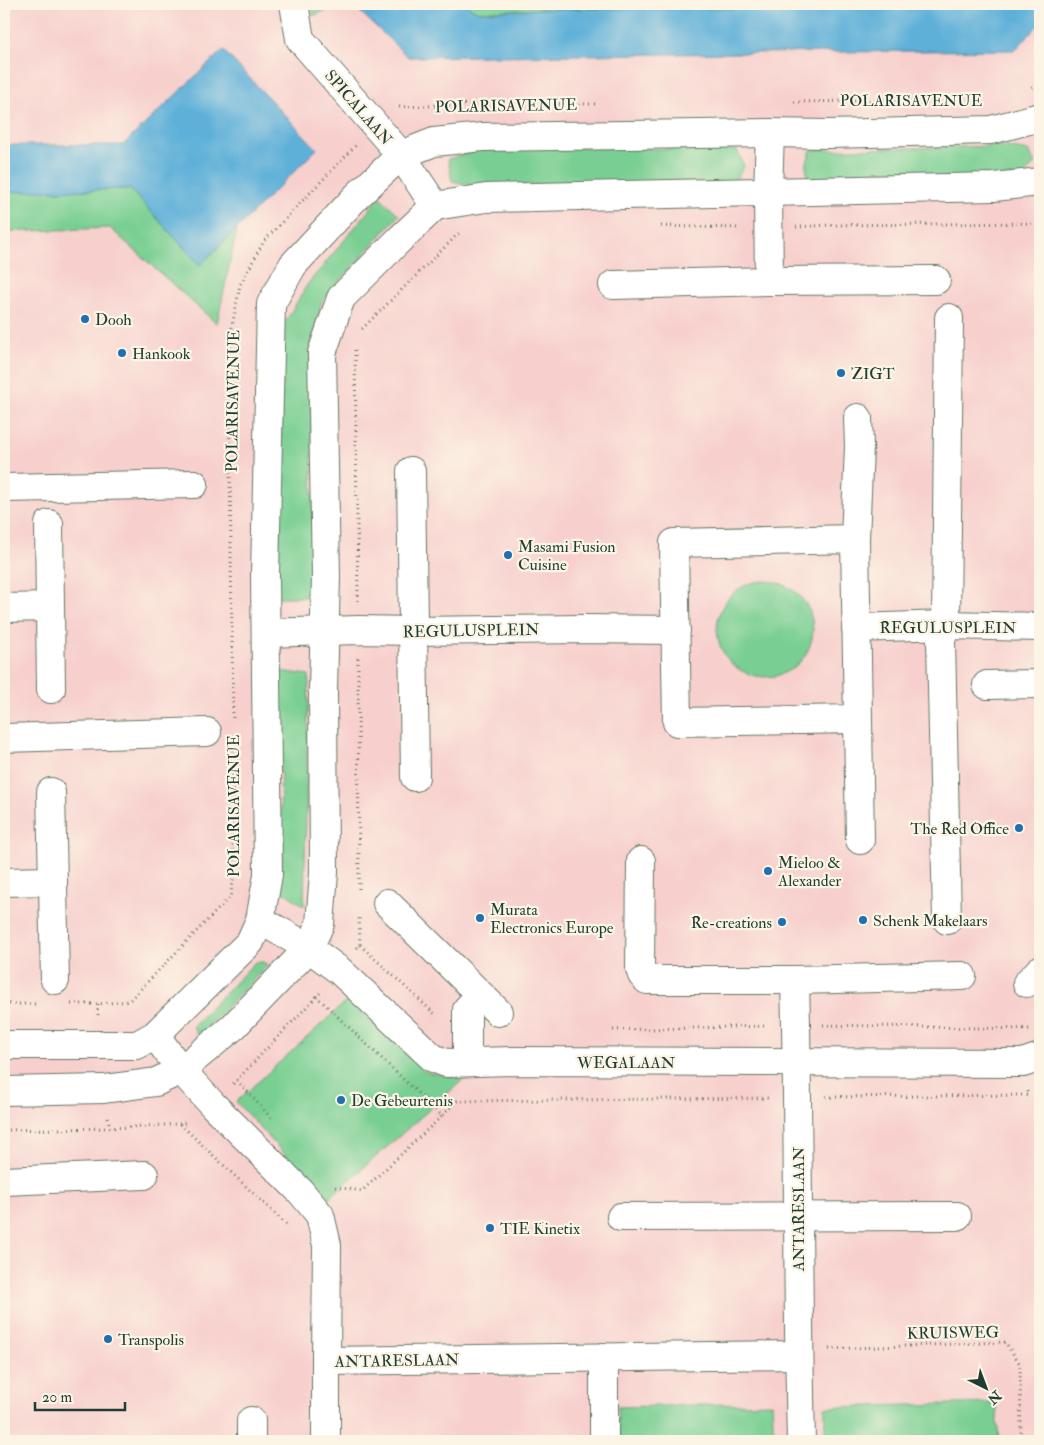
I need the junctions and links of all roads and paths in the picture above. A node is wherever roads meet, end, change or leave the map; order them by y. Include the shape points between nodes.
1 (294, 4) edge
2 (621, 4) edge
3 (656, 4) edge
4 (1040, 79) edge
5 (1029, 92) dead end
6 (922, 100) dead end
7 (786, 102) dead end
8 (603, 104) dead end
9 (1040, 119) edge
10 (375, 126) junction
11 (770, 133) junction
12 (401, 155) junction
13 (1040, 182) edge
14 (768, 192) junction
15 (435, 206) junction
16 (1040, 223) edge
17 (653, 226) dead end
18 (769, 228) junction
19 (461, 231) dead end
20 (936, 280) dead end
21 (769, 281) junction
22 (613, 285) dead end
23 (950, 318) dead end
24 (362, 330) dead end
25 (355, 346) dead end
26 (858, 418) dead end
27 (411, 470) dead end
28 (194, 484) dead end
29 (4, 488) edge
30 (49, 524) dead end
31 (855, 539) junction
32 (50, 607) junction
33 (4, 608) edge
34 (946, 625) junction
35 (1040, 627) edge
36 (856, 628) junction
37 (358, 630) junction
38 (676, 630) junction
39 (324, 631) junction
40 (413, 631) junction
41 (266, 633) junction
42 (1040, 684) edge
43 (987, 685) dead end
44 (51, 689) dead end
45 (858, 719) junction
46 (233, 723) dead end
47 (208, 732) dead end
48 (4, 738) edge
49 (233, 740) dead end
50 (415, 777) dead end
51 (51, 792) dead end
52 (860, 840) dead end
53 (641, 861) dead end
54 (359, 875) dead end
55 (52, 881) junction
56 (4, 882) edge
57 (387, 903) dead end
58 (260, 920) junction
59 (947, 920) dead end
60 (360, 945) dead end
61 (309, 948) junction
62 (962, 976) dead end
63 (55, 980) dead end
64 (795, 980) junction
65 (4, 1004) edge
66 (41, 1004) dead end
67 (69, 1004) dead end
68 (796, 1025) junction
69 (1030, 1029) dead end
70 (606, 1030) dead end
71 (467, 1034) junction
72 (156, 1035) junction
73 (4, 1045) edge
74 (1040, 1057) edge
75 (467, 1062) junction
76 (797, 1063) junction
77 (181, 1070) junction
78 (237, 1080) dead end
79 (4, 1091) edge
80 (442, 1116) dead end
81 (275, 1122) dead end
82 (180, 1124) dead end
83 (144, 1175) dead end
84 (4, 1181) edge
85 (333, 1186) dead end
86 (957, 1216) dead end
87 (621, 1217) dead end
88 (799, 1218) junction
89 (295, 1232) dead end
90 (798, 1354) junction
91 (604, 1357) junction
92 (326, 1361) junction
93 (326, 1441) edge
94 (604, 1441) edge
95 (801, 1441) edge
96 (1021, 1441) edge

1 - 10 street, SPICALAAN via 300,39
2 - 3 path
4 - 5 path
6 - 7 path, POLARISAVENUE
8 - 10 path, POLARISAVENUE via 394,107
9 - 11 street, POLARISAVENUE via 991,130
10 - 12 street, SPICALAAN
10 - 46 path, POLARISAVENUE via 264,241 240,285 231,332 229,380
11 - 12 street, POLARISAVENUE via 483,138 434,142
11 - 14 street
12 - 15 street, SPICALAAN
12 - 41 street, POLARISAVENUE via 357,196 293,265 271,304
13 - 14 street via 994,187
14 - 15 street via 486,198
14 - 18 street
15 - 39 street via 341,298 322,353
16 - 18 path
17 - 18 path
18 - 21 street
19 - 24 path
20 - 21 street
21 - 22 street
23 - 34 street
25 - 37 path
26 - 31 street, REGULUSPLEIN
27 - 40 street
28 - 29 street
30 - 32 street
31 - 36 street, REGULUSPLEIN
31 - 38 street via 674,543
32 - 33 street
32 - 44 street
34 - 35 street, REGULUSPLEIN
34 - 36 street, REGULUSPLEIN
34 - 59 street via 941,640
36 - 45 street, REGULUSPLEIN
37 - 39 street, REGULUSPLEIN
37 - 40 street, REGULUSPLEIN
37 - 54 path
38 - 40 street, REGULUSPLEIN
38 - 45 street via 677,722
39 - 41 street, REGULUSPLEIN
39 - 61 street via 324,873 320,924
40 - 50 street
41 - 58 street, POLARISAVENUE via 268,875
42 - 43 street
45 - 52 street, REGULUSPLEIN
47 - 48 street
49 - 67 path, POLARISAVENUE via 233,882 230,898 129,1001
51 - 55 street
53 - 64 street via 640,969 647,980
55 - 56 street
55 - 63 street
57 - 71 street via 489,1003 467,1009
58 - 61 street, WEGALAAN
58 - 72 street, POLARISAVENUE via 250,942
60 - 71 path via 456,1034
61 - 75 street, WEGALAAN via 340,970 433,1058 446,1063
61 - 77 street via 233,1027
62 - 64 street
64 - 68 street, ANTARESLAAN
65 - 66 path
68 - 69 path
68 - 70 path
68 - 76 street, ANTARESLAAN
71 - 75 street
72 - 73 street, POLARISAVENUE via 137,1045
72 - 77 street, ANTARESLAAN
74 - 76 street, WEGALAAN via 1023,1063
75 - 76 street, WEGALAAN
76 - 88 street, ANTARESLAAN
77 - 79 street via 156,1082 104,1089
77 - 92 street, ANTARESLAAN via 320,1215 327,1245
78 - 81 path
80 - 85 path via 362,1191
82 - 89 path
83 - 84 street
86 - 88 street
87 - 88 street
88 - 90 street, ANTARESLAAN
90 - 91 street, ANTARESLAAN
90 - 95 street, ANTARESLAAN
90 - 96 path, KRUISWEG via 825,1349 1005,1342 1020,1364
91 - 92 street, ANTARESLAAN
91 - 94 street
92 - 93 street

